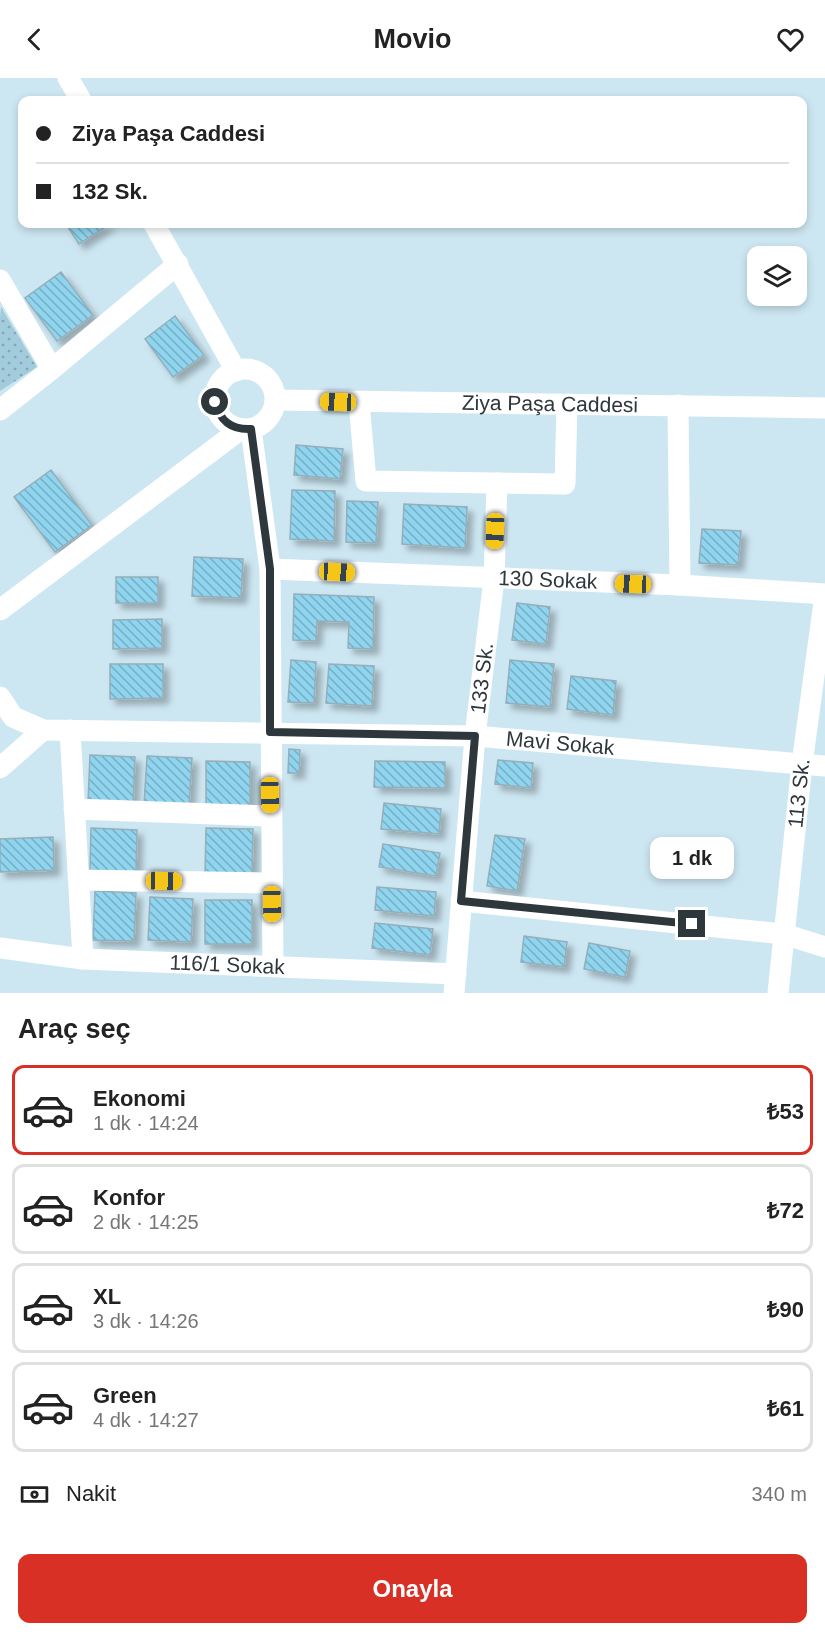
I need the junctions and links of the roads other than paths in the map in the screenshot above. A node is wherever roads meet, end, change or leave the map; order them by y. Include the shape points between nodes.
1 (68, 78) edge
2 (79, 96) edge
3 (156, 228) edge
4 (178, 264) junction
5 (0, 280) edge
6 (52, 369) junction
7 (236, 371) junction
8 (276, 400) junction
9 (359, 403) junction
10 (567, 404) junction
11 (678, 405) junction
12 (825, 408) edge
13 (0, 410) edge
14 (246, 429) junction
15 (497, 483) junction
16 (270, 569) junction
17 (494, 579) junction
18 (680, 585) junction
19 (825, 594) edge
20 (0, 610) edge
21 (0, 697) edge
22 (43, 730) junction
23 (70, 730) junction
24 (270, 732) junction
25 (475, 736) junction
26 (802, 764) junction
27 (825, 766) edge
28 (0, 768) edge
29 (74, 809) junction
30 (271, 816) junction
31 (79, 880) junction
32 (271, 883) junction
33 (461, 901) junction
34 (784, 934) junction
35 (825, 947) edge
36 (0, 948) edge
37 (83, 959) junction
38 (273, 966) junction
39 (455, 983) edge
40 (778, 993) edge

1 - 2 street
3 - 4 street
4 - 6 street
4 - 7 street
5 - 6 street
6 - 13 street
7 - 8 street via 245,369 263,375
7 - 14 street via 220,383 215,402 223,420
8 - 9 street, Ziya Paşa Caddesi
8 - 14 street via 268,419
9 - 10 street, Ziya Paşa Caddesi
9 - 15 street via 366,481
10 - 11 street, Ziya Paşa Caddesi
10 - 15 street via 565,484
11 - 12 street, Ziya Paşa Caddesi
11 - 18 street
14 - 16 street
14 - 20 street
15 - 17 street, 133 Sk.
16 - 17 street, 130 Sokak
16 - 24 street
17 - 18 street, 130 Sokak
17 - 25 street, 133 Sk.
18 - 19 street, 130 Sokak
19 - 26 street, 113 Sk.
21 - 22 street via 13,717
22 - 23 street, Mavi Sokak
22 - 28 street
23 - 24 street, Mavi Sokak
23 - 29 street
24 - 25 street, Mavi Sokak
24 - 30 street
25 - 26 street, Mavi Sokak
25 - 33 street, 133 Sk.
26 - 27 street, Mavi Sokak
26 - 34 street, 113 Sk.
29 - 30 street
29 - 31 street
30 - 32 street
31 - 32 street
31 - 37 street
32 - 38 street
33 - 34 street
33 - 39 street, 133 Sk.
34 - 35 street
34 - 40 street, 113 Sk.
36 - 37 street, 116/1 Sokak
37 - 38 street, 116/1 Sokak
38 - 39 street, 116/1 Sokak

